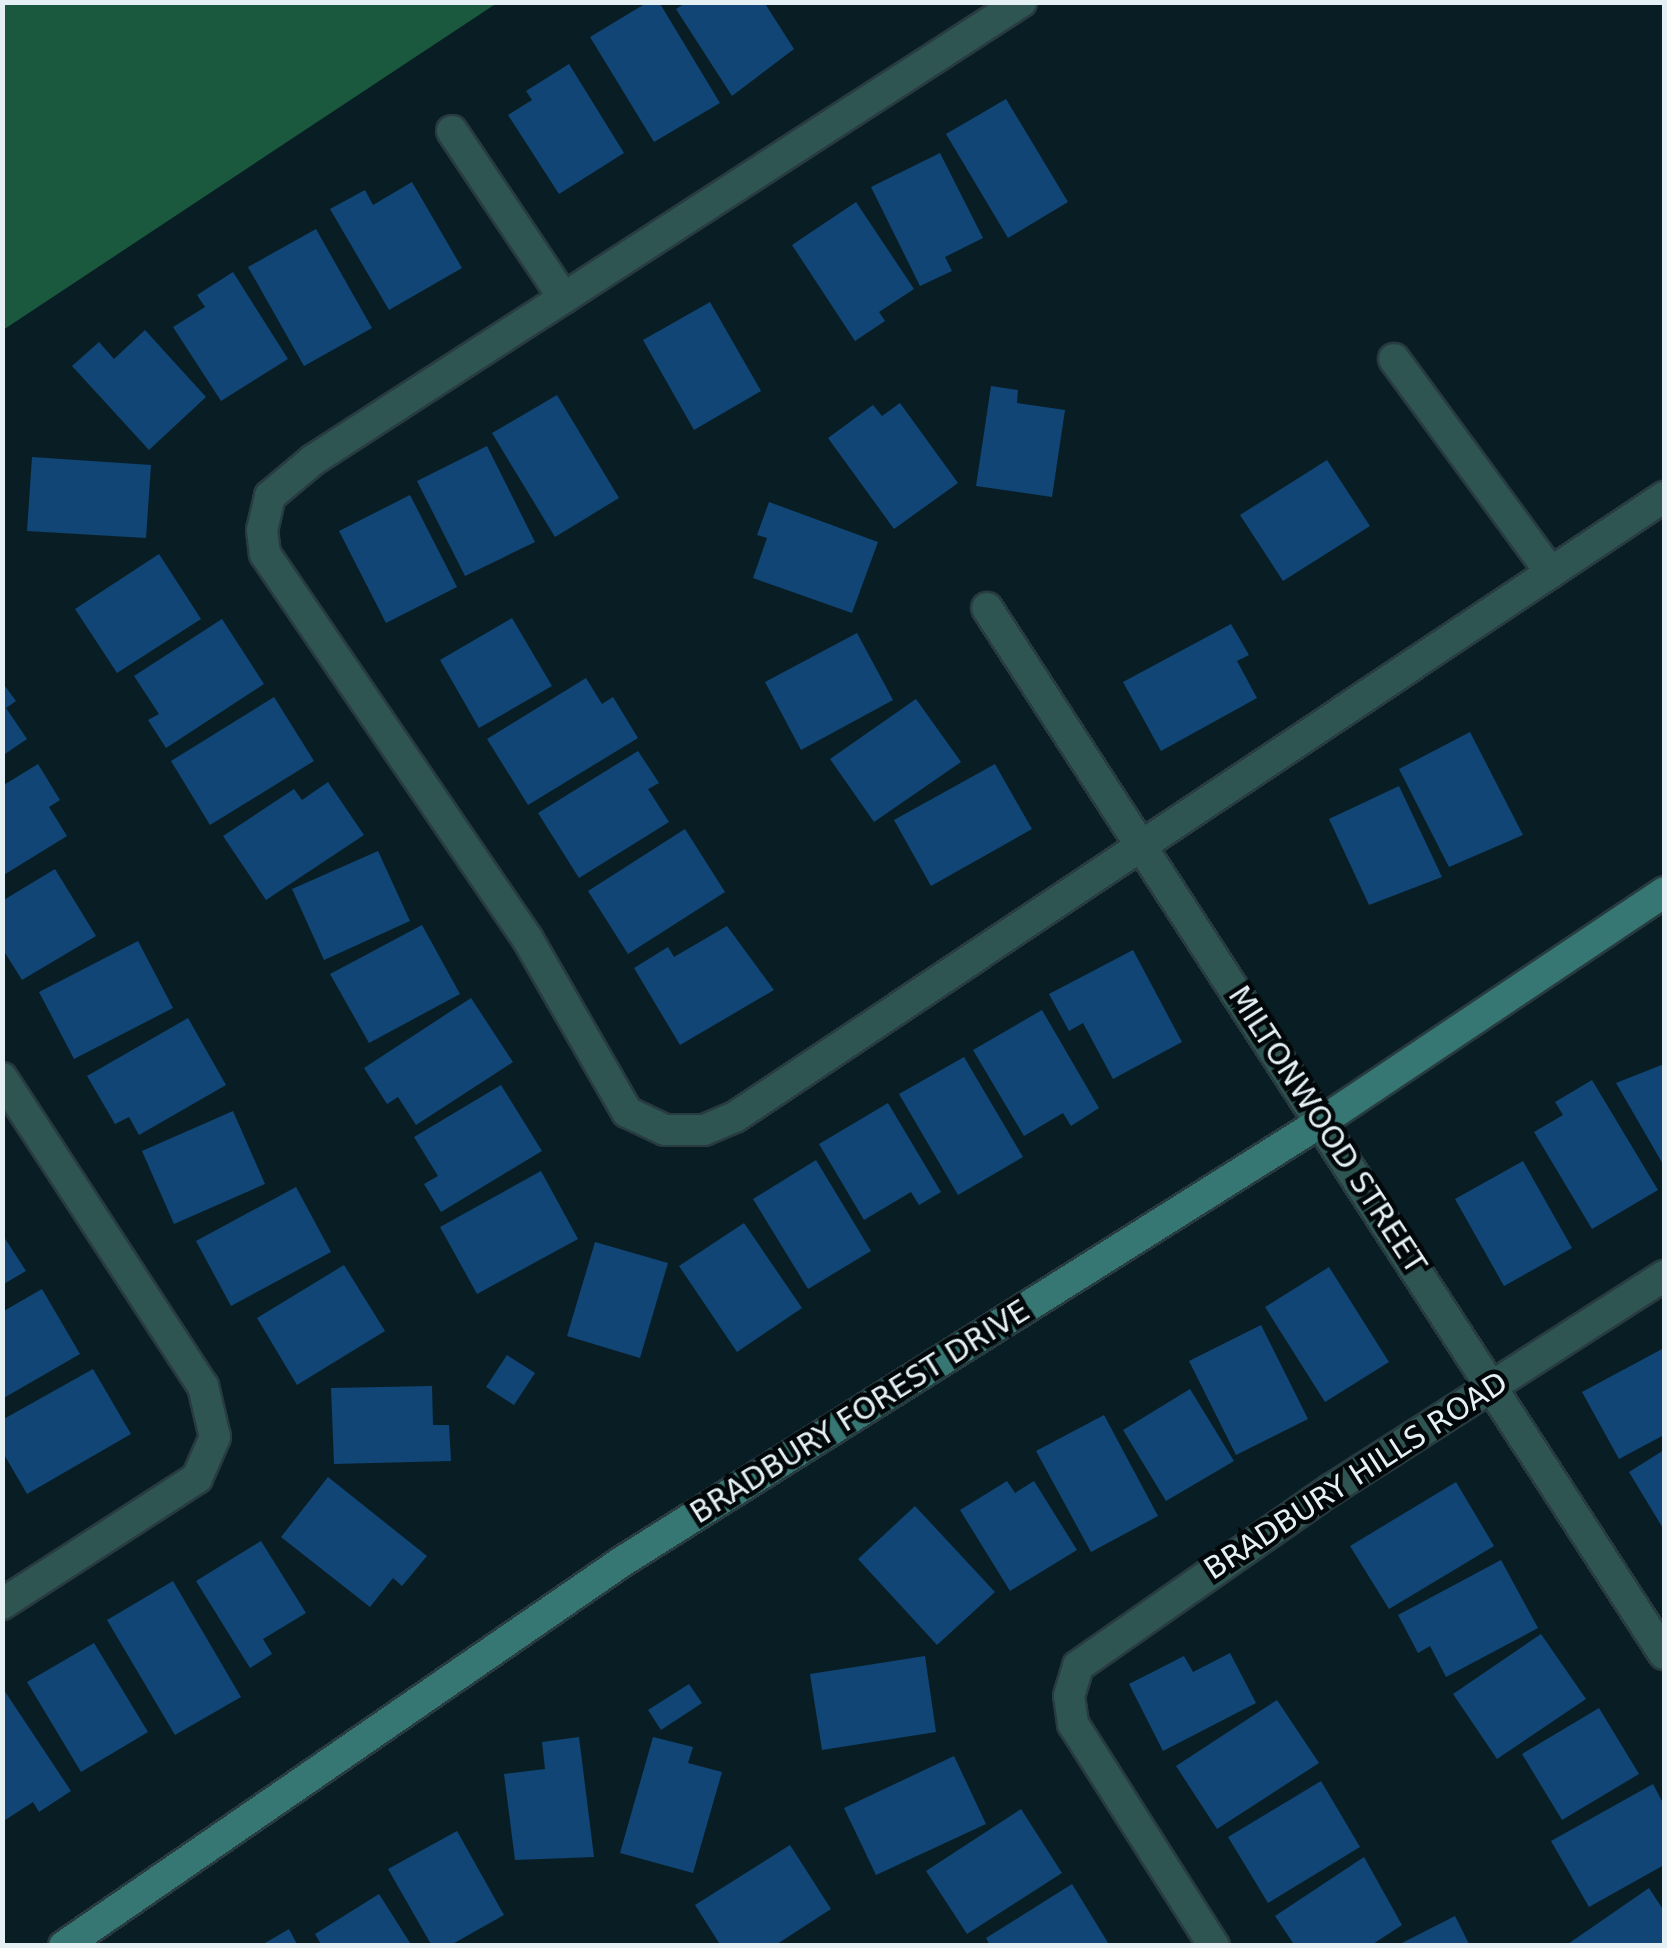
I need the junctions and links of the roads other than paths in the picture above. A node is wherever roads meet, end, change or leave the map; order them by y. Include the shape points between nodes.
1 (1021, 2) edge
2 (452, 131) dead end
3 (564, 298) junction
4 (1394, 359) dead end
5 (1664, 497) edge
6 (1551, 574) junction
7 (987, 608) dead end
8 (1140, 846) junction
9 (1664, 892) edge
10 (2, 1078) edge
11 (1324, 1120) junction
12 (1664, 1276) edge
13 (1492, 1387) junction
14 (2, 1604) edge
15 (1664, 1654) edge
16 (64, 1946) edge
17 (1214, 1946) edge

1 - 3 street
2 - 3 street
3 - 8 street via 313,460 270,496 262,530 265,554 527,938 627,1112 665,1130 704,1130 735,1117
4 - 6 street
5 - 6 street
6 - 8 street
7 - 8 street, MILTONWOOD STREET
8 - 11 street, MILTONWOOD STREET
9 - 11 street, BRADBURY FOREST DRIVE
10 - 14 street via 203,1386 214,1437 198,1478
11 - 13 street, MILTONWOOD STREET
11 - 16 street, BRADBURY FOREST DRIVE via 623,1561
12 - 13 street, BRADBURY HILLS ROAD
13 - 15 street, MILTONWOOD STREET
13 - 17 street, BRADBURY HILLS ROAD via 1078,1666 1070,1696 1079,1736

